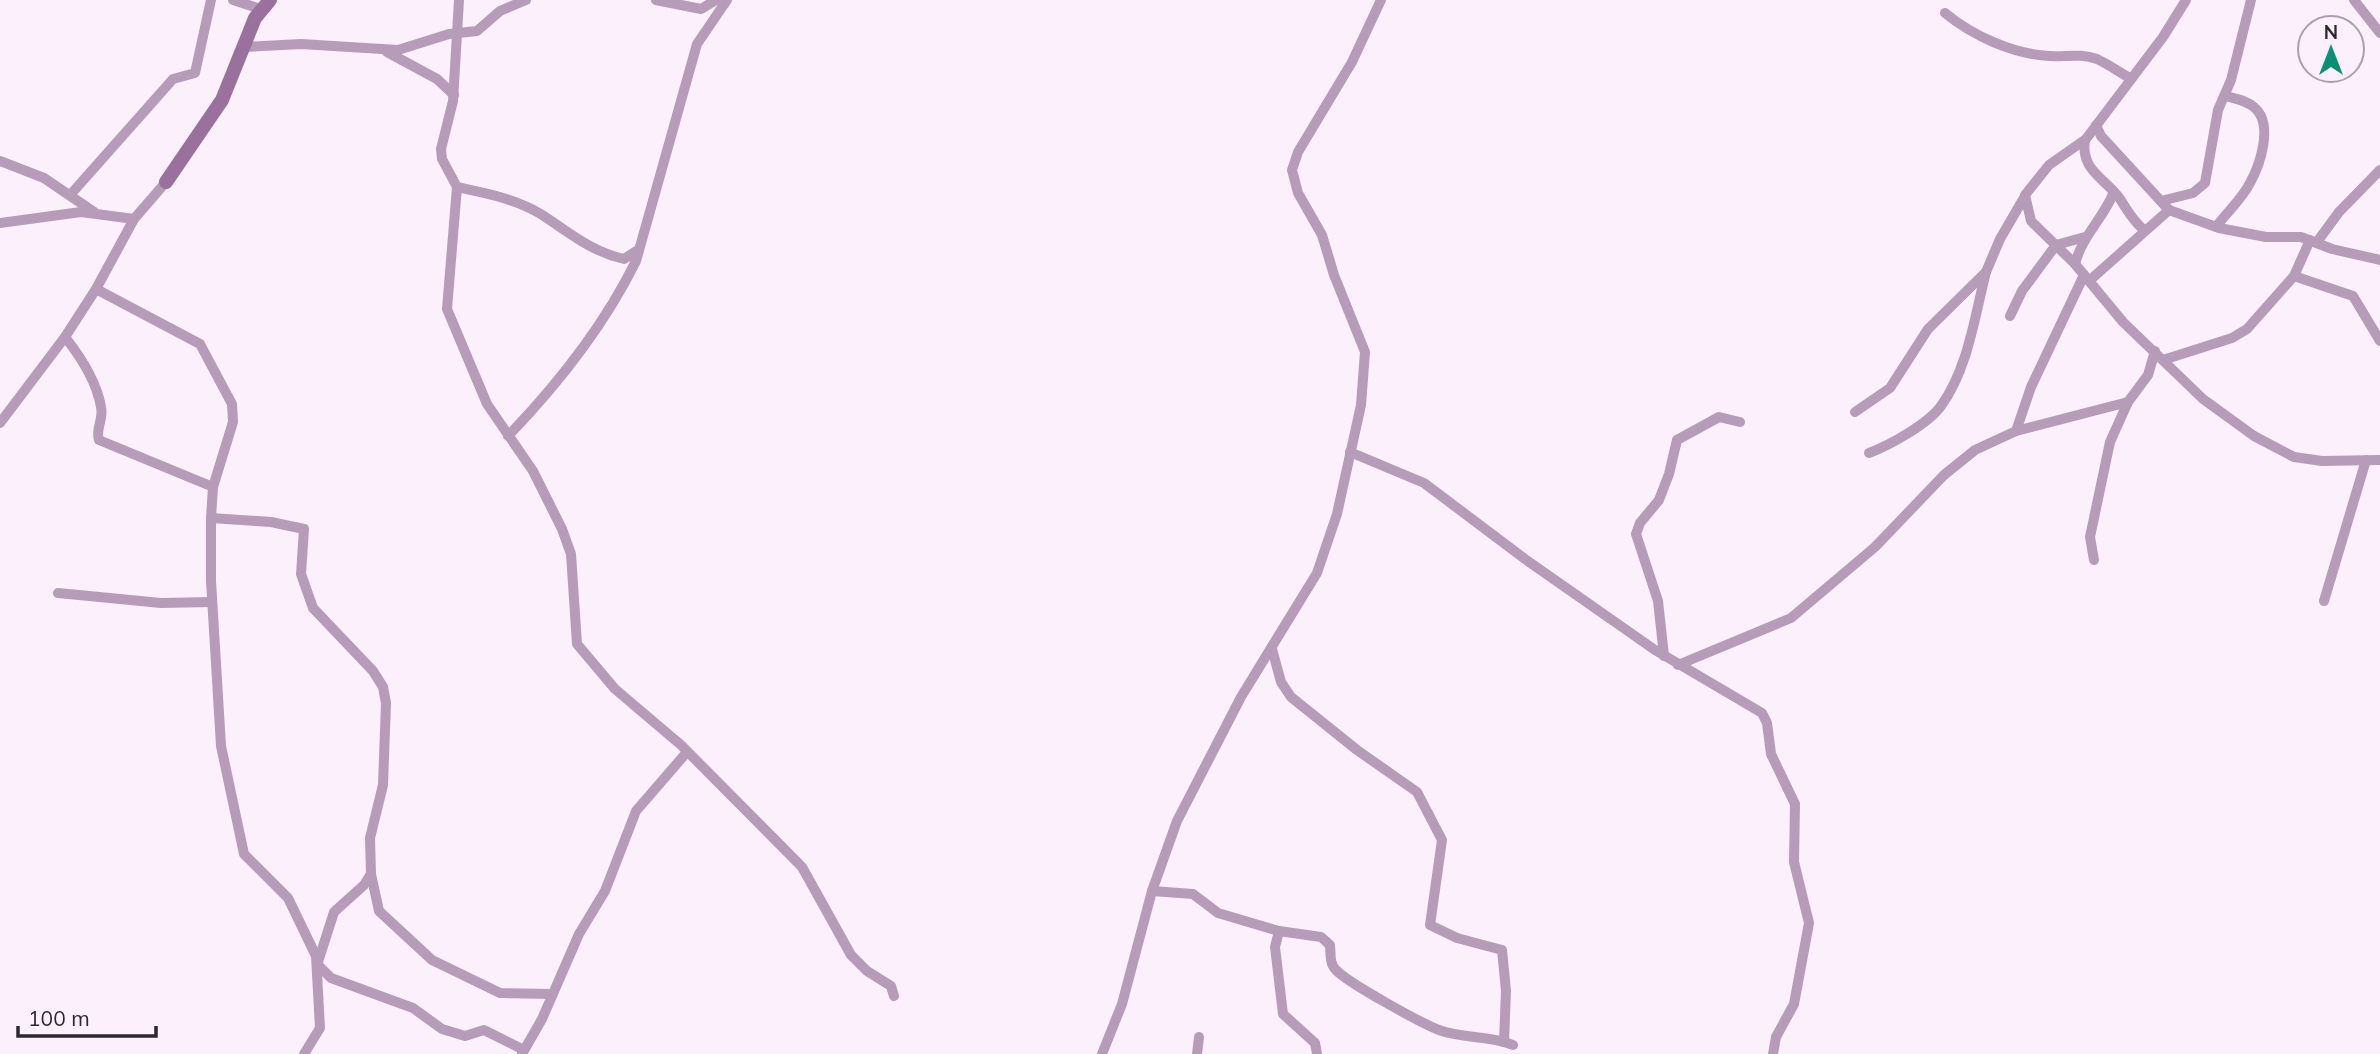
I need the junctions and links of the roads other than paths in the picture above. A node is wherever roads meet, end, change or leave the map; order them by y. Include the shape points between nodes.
1 (211, 0) edge
2 (233, 0) edge
3 (459, 0) edge
4 (526, 0) edge
5 (656, 0) edge
6 (716, 0) edge
7 (727, 0) edge
8 (1381, 0) edge
9 (2186, 0) edge
10 (2251, 0) edge
11 (2354, 0) edge
12 (505, 3) edge
13 (266, 4) edge
14 (1945, 13) dead end
15 (456, 33) junction
16 (2380, 33) edge
17 (244, 47) junction
18 (386, 51) junction
19 (2130, 78) junction
20 (454, 95) junction
21 (2226, 96) junction
22 (2095, 125) junction
23 (2085, 140) junction
24 (0, 161) edge
25 (2380, 170) edge
26 (166, 182) joint
27 (457, 187) junction
28 (2114, 192) junction
29 (71, 194) junction
30 (2025, 195) junction
31 (2161, 201) junction
32 (2169, 210) junction
33 (94, 213) junction
34 (134, 219) junction
35 (0, 223) edge
36 (2216, 227) junction
37 (2144, 230) junction
38 (2085, 237) junction
39 (2313, 241) junction
40 (2056, 245) junction
41 (638, 250) junction
42 (2380, 260) edge
43 (2075, 264) junction
44 (1986, 272) junction
45 (2294, 275) junction
46 (2087, 278) junction
47 (96, 289) junction
48 (2010, 316) dead end
49 (65, 337) junction
50 (2380, 341) edge
51 (2155, 351) junction
52 (2164, 361) junction
53 (2148, 375) junction
54 (2128, 402) junction
55 (1855, 412) dead end
56 (1740, 422) dead end
57 (0, 423) edge
58 (2016, 431) junction
59 (508, 436) junction
60 (1350, 452) junction
61 (1869, 453) dead end
62 (2366, 460) junction
63 (2380, 460) edge
64 (213, 487) junction
65 (211, 519) junction
66 (2094, 560) dead end
67 (58, 593) dead end
68 (2324, 601) dead end
69 (212, 602) junction
70 (1272, 649) junction
71 (1664, 656) junction
72 (1678, 665) junction
73 (687, 752) junction
74 (371, 874) junction
75 (1152, 891) junction
76 (1279, 931) junction
77 (318, 964) junction
78 (552, 994) junction
79 (894, 996) dead end
80 (1199, 1037) dead end
81 (523, 1052) edge
82 (304, 1054) edge
83 (1102, 1054) edge
84 (1196, 1054) edge
85 (1317, 1054) edge
86 (1773, 1054) edge

1 - 29 street via 195,73 173,79
2 - 13 street
3 - 15 street
4 - 12 street
5 - 6 street via 701,9
7 - 41 street via 697,44
8 - 60 street via 1292,170 1298,193 1322,235 1365,352 1361,405
9 - 19 street
10 - 21 street
11 - 16 street
12 - 15 street via 477,31
13 - 17 street
14 - 19 street via 1967,29 2012,49 2095,58
15 - 18 street
15 - 20 street
17 - 18 street via 301,44
17 - 26 street via 222,100
18 - 20 street via 437,79
19 - 22 street
20 - 27 street via 441,154
21 - 31 street via 2218,110 2205,183 2193,193
21 - 36 street via 2255,107 2263,121 2263,146 2252,181
22 - 23 street
22 - 31 street
23 - 28 street via 2086,161
23 - 30 street via 2049,165
24 - 29 street
25 - 39 street
26 - 34 street
27 - 41 street via 527,206 599,253 624,259
27 - 59 street via 447,309 480,390
28 - 37 street via 2126,214
28 - 38 street via 2107,210
29 - 33 street
30 - 40 street via 2031,221
30 - 44 street
31 - 32 street
32 - 36 street
32 - 37 street
33 - 34 street
33 - 35 street via 57,213
34 - 47 street
36 - 39 street
37 - 46 street
38 - 40 street
38 - 43 street
39 - 42 street
39 - 45 street
40 - 43 street
40 - 48 street via 2022,291
41 - 59 street via 610,312 547,396
43 - 46 street
44 - 55 street via 1928,328 1890,388
44 - 61 street via 1964,354 1941,407 1894,442
45 - 50 street via 2353,296
45 - 52 street via 2239,334
46 - 51 street via 2123,322
46 - 58 street via 2031,387
47 - 49 street
47 - 64 street via 186,335 207,354 230,398 234,418
49 - 57 street
49 - 64 street via 101,407 99,440
51 - 52 street
51 - 53 street
52 - 53 street
52 - 62 street via 2203,399 2277,450 2307,460
53 - 54 street
54 - 58 street
54 - 66 street via 2112,435 2099,488 2090,537
56 - 71 street via 1719,417 1677,440 1659,500 1638,528 1637,539 1658,601
58 - 72 street via 1966,456 1875,547 1791,618
59 - 73 street via 533,471 569,548 577,644 615,689
60 - 70 street via 1317,573
60 - 71 street via 1424,483
62 - 63 street
62 - 68 street
64 - 65 street
65 - 69 street
65 - 74 street via 304,529 301,574 313,608 383,687 384,771 370,838
67 - 69 street via 161,603
69 - 77 street via 223,759 244,854 288,898
70 - 75 street via 1187,799
70 - 76 street via 1281,682 1291,697 1417,792 1442,840 1430,925 1503,951 1509,1043 1430,1025 1337,972 1330,960 1330,945 1321,937
71 - 72 street
72 - 86 street via 1762,713 1771,754 1795,804 1794,862 1809,923 1794,1004 1776,1037
73 - 78 street via 636,811 605,891
73 - 79 street via 802,867 851,955 891,986
74 - 77 street via 331,917
74 - 78 street via 378,908 432,960 500,993
75 - 76 street via 1193,894 1218,914
75 - 83 street via 1122,1004
76 - 85 street via 1275,947 1281,1009 1315,1043
77 - 81 street via 331,978 413,1007 442,1029 465,1036 484,1030
77 - 82 street via 320,1028
78 - 81 street
80 - 84 street

